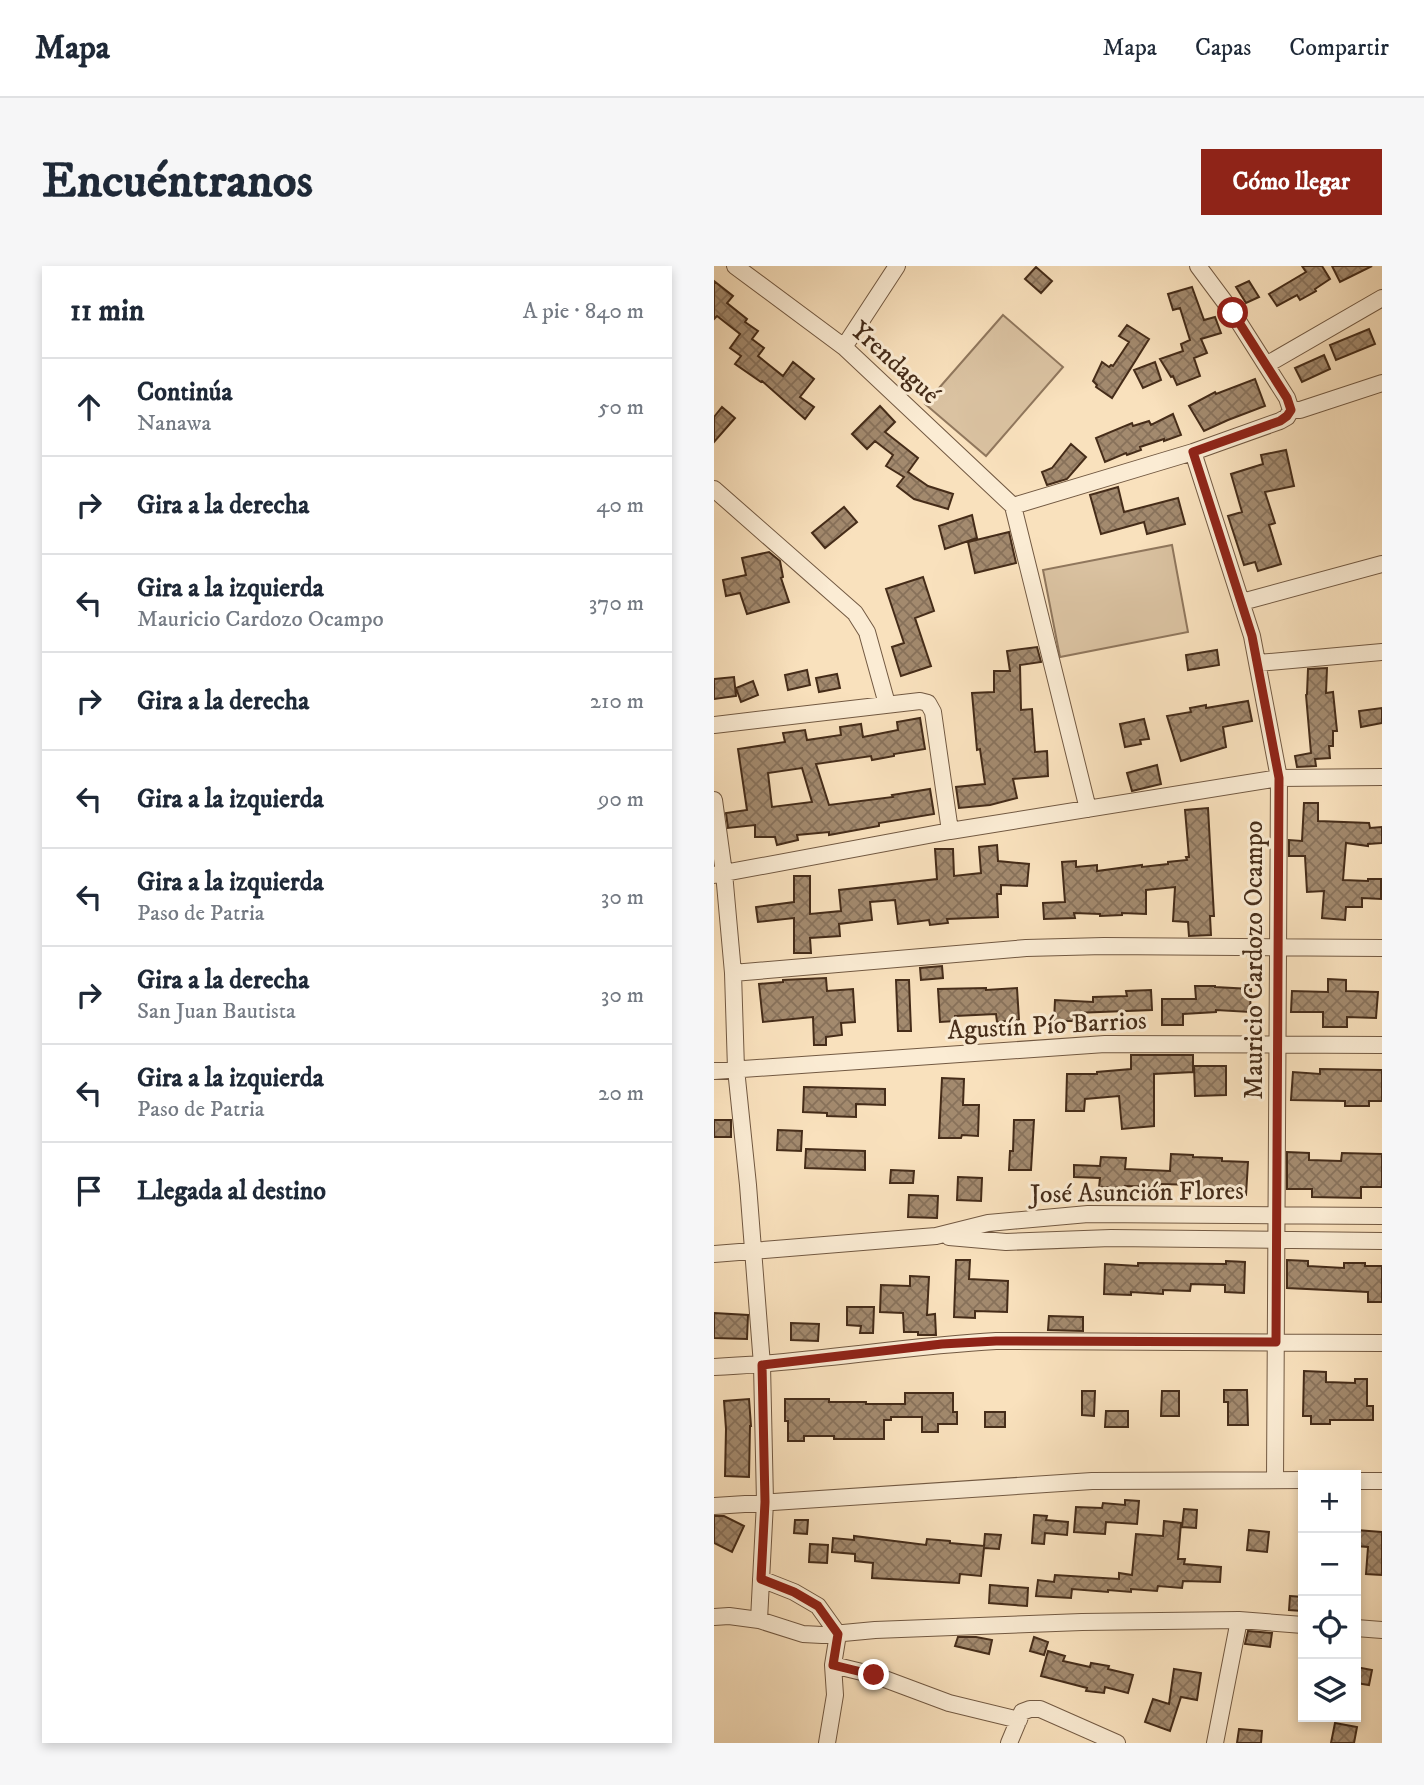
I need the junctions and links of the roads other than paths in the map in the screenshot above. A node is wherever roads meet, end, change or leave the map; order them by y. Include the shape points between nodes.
1 (736, 266) edge
2 (897, 266) edge
3 (1198, 266) edge
4 (1382, 298) edge
5 (844, 347) junction
6 (1266, 365) junction
7 (1382, 383) edge
8 (1289, 413) junction
9 (1193, 452) junction
10 (714, 489) edge
11 (1013, 506) junction
12 (1382, 564) edge
13 (1242, 602) junction
14 (1382, 652) edge
15 (1258, 663) junction
16 (887, 704) junction
17 (714, 725) edge
18 (1382, 777) edge
19 (1279, 778) junction
20 (714, 800) edge
21 (1088, 809) junction
22 (950, 831) junction
23 (719, 874) edge
24 (1278, 947) junction
25 (1382, 948) edge
26 (733, 973) junction
27 (1278, 1045) junction
28 (1382, 1045) edge
29 (736, 1069) junction
30 (714, 1071) edge
31 (1276, 1216) junction
32 (1382, 1216) edge
33 (936, 1236) junction
34 (1276, 1240) junction
35 (1382, 1241) edge
36 (752, 1251) junction
37 (714, 1254) edge
38 (1276, 1342) junction
39 (1382, 1343) edge
40 (762, 1365) junction
41 (714, 1367) edge
42 (1275, 1480) junction
43 (1298, 1480) edge
44 (1361, 1481) edge
45 (1382, 1481) edge
46 (765, 1502) junction
47 (714, 1507) edge
48 (761, 1579) junction
49 (714, 1616) edge
50 (760, 1620) junction
51 (1239, 1620) junction
52 (1298, 1625) edge
53 (1361, 1628) edge
54 (1382, 1630) edge
55 (838, 1634) junction
56 (833, 1665) junction
57 (1019, 1720) junction
58 (827, 1743) edge
59 (1009, 1743) edge
60 (1117, 1743) edge
61 (1215, 1743) edge

1 - 5 street, Yrendagué
2 - 5 street
3 - 6 street
4 - 6 street
5 - 11 street, Yrendagué
6 - 8 street via 1287,398
7 - 8 street
8 - 9 street via 1280,421
9 - 11 street
9 - 13 street, Mauricio Cardozo Ocampo
10 - 16 street via 855,612 867,632
11 - 21 street
12 - 13 street
13 - 15 street, Mauricio Cardozo Ocampo
14 - 15 street
15 - 19 street, Mauricio Cardozo Ocampo
16 - 17 street
16 - 22 street via 920,701 928,703 933,712
18 - 19 street
19 - 21 street
19 - 24 street, Mauricio Cardozo Ocampo
20 - 23 street
21 - 22 street
22 - 23 street
23 - 26 street
24 - 25 street
24 - 26 street via 1026,948
24 - 27 street, Mauricio Cardozo Ocampo
26 - 29 street
27 - 28 street, Agustín Pío Barrios
27 - 29 street, Agustín Pío Barrios via 1105,1044
27 - 31 street, Mauricio Cardozo Ocampo
29 - 30 street, Agustín Pío Barrios
29 - 36 street
31 - 32 street, José Asunción Flores
31 - 33 street, José Asunción Flores via 1088,1214 988,1223
31 - 34 street, Mauricio Cardozo Ocampo
33 - 34 street, José Asunción Flores via 1006,1242
33 - 36 street, José Asunción Flores
34 - 35 street, José Asunción Flores
34 - 38 street, Mauricio Cardozo Ocampo
36 - 37 street, José Asunción Flores
36 - 40 street
38 - 39 street
38 - 40 street via 996,1341
38 - 42 street, Mauricio Cardozo Ocampo
40 - 41 street
40 - 46 street
42 - 43 street
42 - 46 street via 1092,1481
44 - 45 street
46 - 47 street
46 - 48 street
48 - 50 street
48 - 55 street via 818,1606
49 - 50 street
50 - 55 street via 803,1633
51 - 52 street
51 - 55 street
51 - 61 street
53 - 54 street
55 - 56 street
56 - 57 street via 949,1703
56 - 58 street via 835,1695
57 - 59 street
57 - 60 street via 1022,1713 1040,1709

